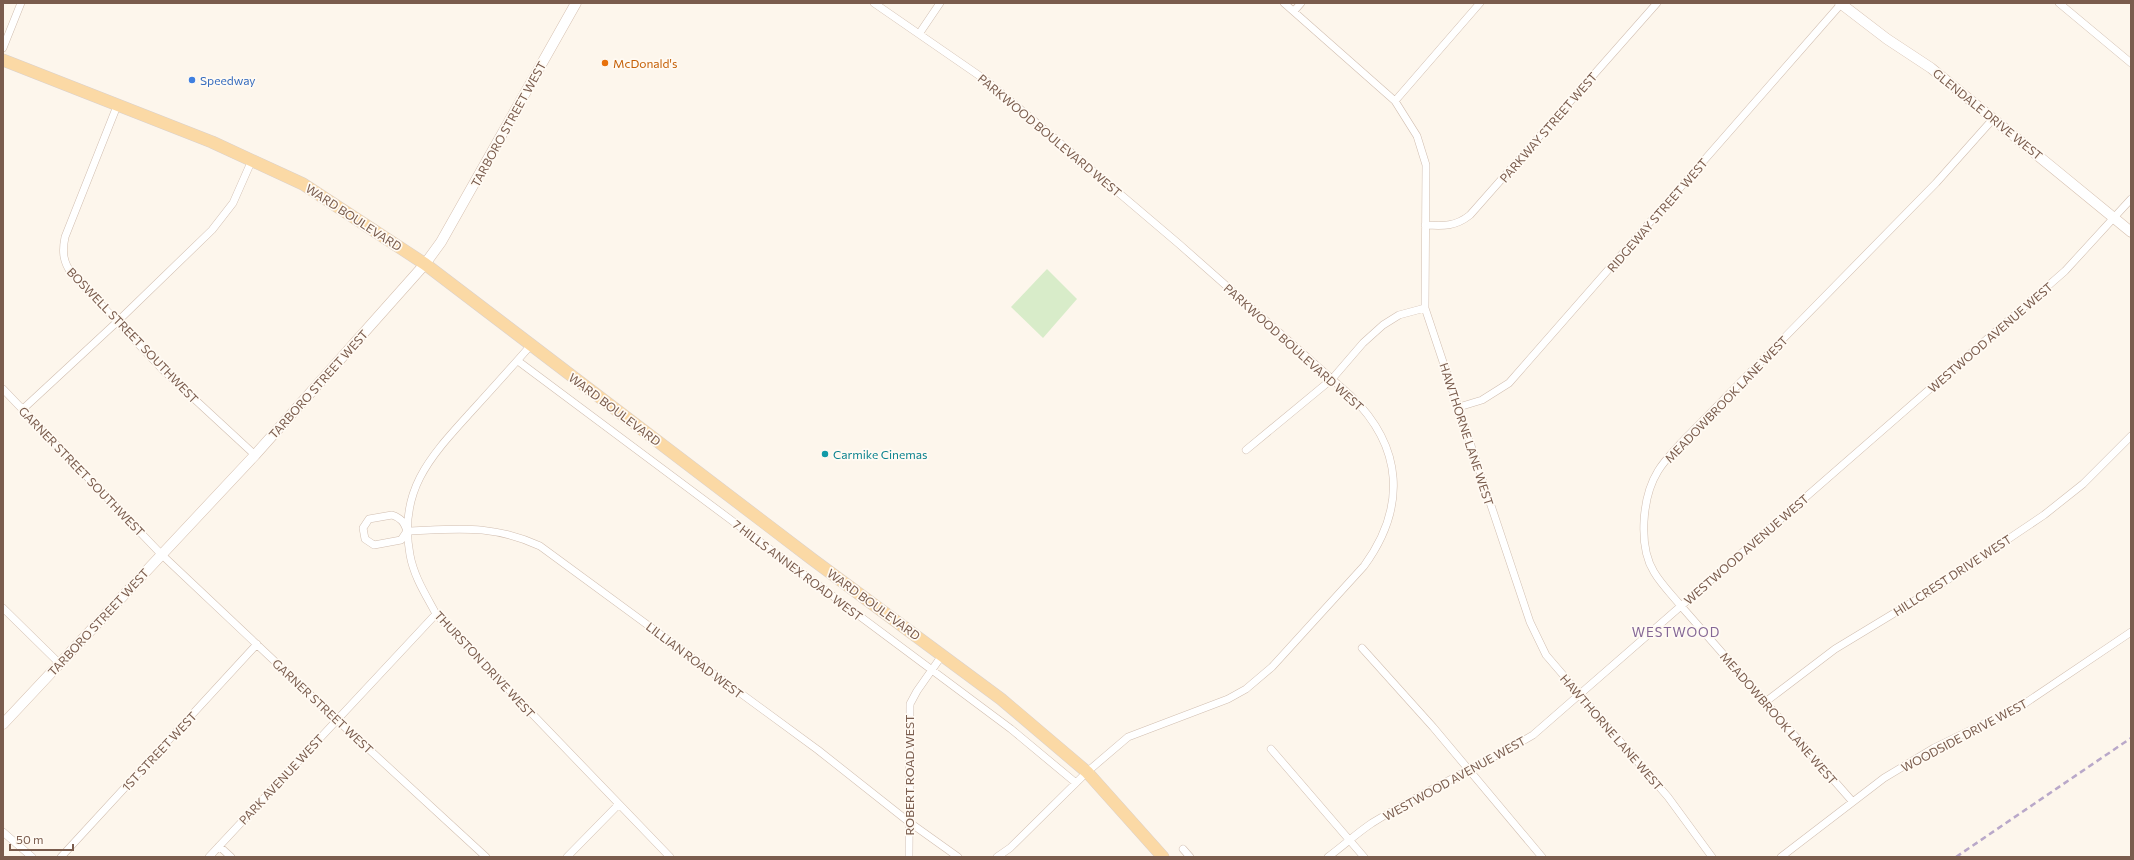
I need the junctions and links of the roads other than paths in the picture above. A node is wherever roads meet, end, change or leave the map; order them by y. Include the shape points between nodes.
1 (21, 3) edge
2 (576, 3) edge
3 (874, 3) edge
4 (940, 3) edge
5 (1284, 3) edge
6 (1301, 3) edge
7 (1480, 3) edge
8 (1657, 3) edge
9 (2059, 3) edge
10 (1840, 4) edge
11 (1294, 12) junction
12 (919, 34) junction
13 (3, 48) edge
14 (3, 60) edge
15 (2131, 63) edge
16 (1395, 101) junction
17 (116, 106) junction
18 (1993, 119) junction
19 (252, 160) junction
20 (2131, 199) edge
21 (2115, 218) junction
22 (1425, 225) junction
23 (2131, 232) edge
24 (425, 264) junction
25 (1425, 308) junction
26 (118, 321) junction
27 (531, 346) junction
28 (518, 361) junction
29 (1332, 379) junction
30 (3, 389) edge
31 (1459, 407) junction
32 (23, 409) junction
33 (2131, 436) edge
34 (1246, 450) dead end
35 (255, 455) junction
36 (408, 531) junction
37 (161, 554) junction
38 (1681, 606) junction
39 (3, 608) edge
40 (436, 614) junction
41 (2131, 632) edge
42 (257, 644) junction
43 (1362, 648) dead end
44 (943, 654) junction
45 (59, 663) junction
46 (932, 669) junction
47 (1580, 696) junction
48 (1764, 703) junction
49 (336, 719) junction
50 (3, 724) edge
51 (1271, 749) dead end
52 (1469, 771) junction
53 (1088, 772) junction
54 (1076, 783) junction
55 (1852, 801) junction
56 (619, 804) junction
57 (909, 822) junction
58 (3, 832) edge
59 (1350, 840) junction
60 (219, 846) junction
61 (1183, 849) dead end
62 (32, 857) edge
63 (61, 857) edge
64 (209, 857) edge
65 (231, 857) edge
66 (486, 857) edge
67 (567, 857) edge
68 (670, 857) edge
69 (909, 857) edge
70 (958, 857) edge
71 (997, 857) edge
72 (1163, 857) edge
73 (1190, 857) edge
74 (1328, 857) edge
75 (1364, 857) edge
76 (1542, 857) edge
77 (1712, 857) edge
78 (1781, 857) edge

1 - 13 street
2 - 24 main road, TARBORO STREET WEST via 441,242
3 - 12 street, PARKWOOD BOULEVARD WEST
4 - 12 street
5 - 11 street, HAWTHORNE LANE WEST
6 - 11 street
7 - 16 street
8 - 22 street, PARKWAY STREET WEST via 1470,215 1451,226
9 - 15 street
10 - 18 main road, GLENDALE DRIVE WEST via 1931,68
10 - 31 street, RIDGEWAY STREET WEST via 1509,383 1482,400
11 - 16 street, HAWTHORNE LANE WEST
12 - 29 street, PARKWOOD BOULEVARD WEST via 986,81 1046,130
14 - 17 main road, WARD BOULEVARD
16 - 22 street, HAWTHORNE LANE WEST via 1417,136 1426,165
17 - 19 main road, WARD BOULEVARD
17 - 26 street, BOSWELL STREET SOUTHWEST via 65,237 63,252 65,264 72,274
18 - 21 main road, GLENDALE DRIVE WEST
18 - 38 street, MEADOWBROOK LANE WEST via 1936,183 1681,443 1658,471 1649,492 1644,521 1647,557 1654,572
19 - 24 main road, WARD BOULEVARD via 321,195
19 - 26 street via 233,203 221,220
20 - 21 street, WESTWOOD AVENUE WEST
21 - 23 main road, GLENDALE DRIVE WEST
21 - 38 street, WESTWOOD AVENUE WEST via 2065,271
22 - 25 street, HAWTHORNE LANE WEST
24 - 27 main road, WARD BOULEVARD
24 - 35 main road, TARBORO STREET WEST
25 - 29 street via 1399,315 1382,325
25 - 31 street, HAWTHORNE LANE WEST
26 - 32 street
26 - 35 street, BOSWELL STREET SOUTHWEST via 168,375
27 - 28 street, THURSTON DRIVE WEST
27 - 44 main road, WARD BOULEVARD via 812,559
28 - 36 street, THURSTON DRIVE WEST via 428,461 413,492 407,520
28 - 46 street, 7 HILLS ANNEX ROAD WEST
29 - 34 street
29 - 53 street, PARKWOOD BOULEVARD WEST via 1364,408 1383,437 1390,456 1392,506 1374,553 1281,658 1246,689 1228,699 1128,738
30 - 32 street, GARNER STREET SOUTHWEST
31 - 47 street, HAWTHORNE LANE WEST via 1530,622 1546,655
32 - 37 street, GARNER STREET SOUTHWEST
33 - 48 street, HILLCREST DRIVE WEST via 2083,484 2044,514 1934,589 1836,649
35 - 37 main road, TARBORO STREET WEST
36 - 36 street via 396,542 377,545 368,543 362,531 369,519 392,515 401,519
36 - 40 street, THURSTON DRIVE WEST via 414,570
36 - 57 street, LILLIAN ROAD WEST via 484,529 514,535 540,546 818,750
37 - 42 street, GARNER STREET WEST
37 - 45 main road, TARBORO STREET WEST
38 - 47 street, WESTWOOD AVENUE WEST
38 - 48 street, MEADOWBROOK LANE WEST
39 - 45 street
40 - 49 street, PARK AVENUE WEST
40 - 56 street, THURSTON DRIVE WEST
41 - 55 street, WOODSIDE DRIVE WEST via 2024,704 1934,748
42 - 49 street, GARNER STREET WEST
42 - 63 street, 1ST STREET WEST
43 - 52 street
44 - 46 street, ROBERT ROAD WEST
44 - 53 main road, WARD BOULEVARD via 1019,713
45 - 50 main road, TARBORO STREET WEST
46 - 54 street, 7 HILLS ANNEX ROAD WEST
46 - 57 street, ROBERT ROAD WEST via 910,704
47 - 52 street, WESTWOOD AVENUE WEST via 1533,735
47 - 77 street, HAWTHORNE LANE WEST via 1668,797
48 - 55 street, MEADOWBROOK LANE WEST
49 - 60 street, PARK AVENUE WEST
49 - 66 street, GARNER STREET WEST
51 - 59 street
52 - 59 street, WESTWOOD AVENUE WEST via 1424,793 1371,824
52 - 76 street
53 - 54 street
53 - 72 main road, WARD BOULEVARD
54 - 71 street via 1010,848
55 - 78 street, WOODSIDE DRIVE WEST
56 - 67 street
56 - 68 street, THURSTON DRIVE WEST
57 - 69 street, ROBERT ROAD WEST
57 - 70 street, LILLIAN ROAD WEST
58 - 62 street
59 - 74 street, WESTWOOD AVENUE WEST
59 - 75 street
60 - 64 street, PARK AVENUE WEST
60 - 65 street
61 - 73 street

